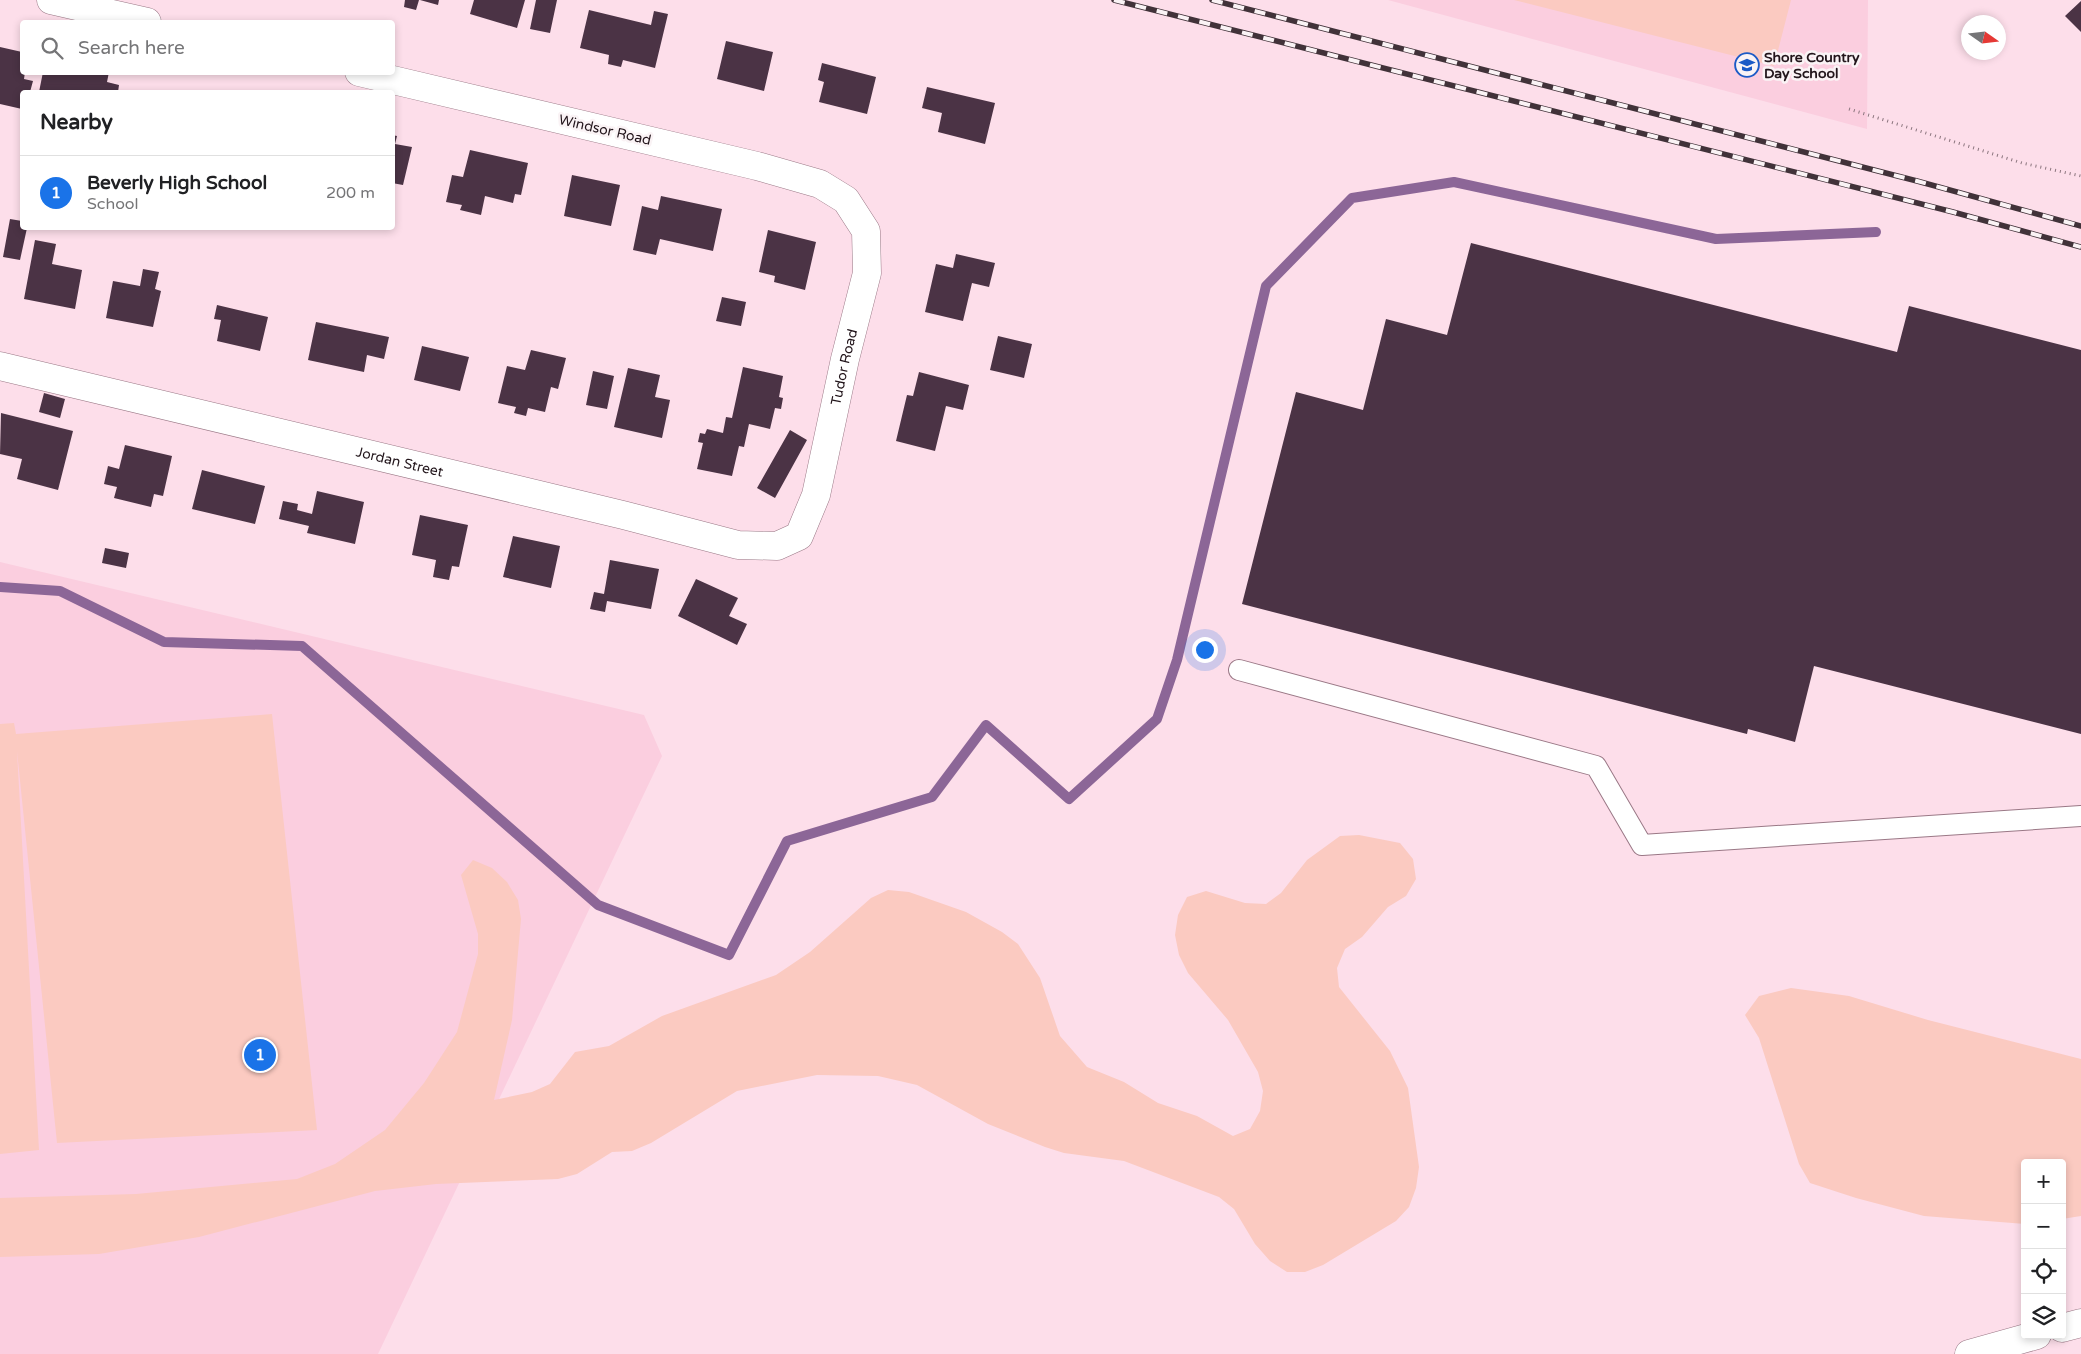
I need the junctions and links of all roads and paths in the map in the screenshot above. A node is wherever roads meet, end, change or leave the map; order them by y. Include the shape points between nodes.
1 (51, 0) edge
2 (138, 20) edge
3 (372, 75) edge
4 (1849, 109) dead end
5 (2081, 176) edge
6 (846, 200) joint
7 (0, 366) edge
8 (799, 536) joint
9 (1239, 670) dead end
10 (2081, 816) edge
11 (2081, 1323) edge
12 (2066, 1327) edge
13 (2023, 1339) edge
14 (1969, 1354) edge

1 - 2 street
3 - 6 street, Windsor Road via 757,166 820,184
4 - 5 path via 2022,163
6 - 8 street, Tudor Road via 866,231 867,273 816,495
7 - 8 street, Jordan Street via 738,544 777,546
9 - 10 lane via 1596,766 1642,845
11 - 12 street
13 - 14 street

